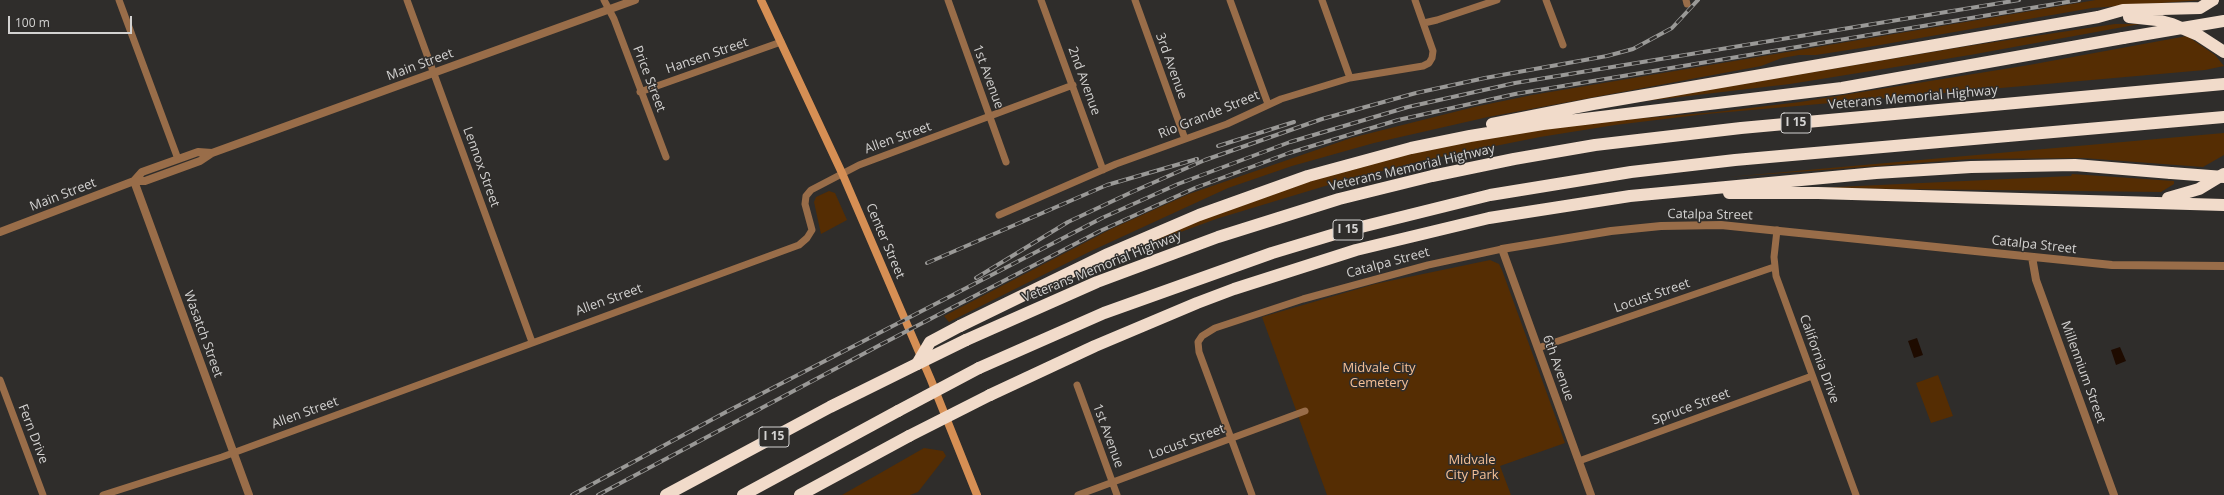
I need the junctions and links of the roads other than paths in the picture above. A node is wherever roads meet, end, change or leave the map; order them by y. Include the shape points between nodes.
1 (119, 0) edge
2 (407, 0) edge
3 (604, 0) edge
4 (635, 0) edge
5 (761, 0) edge
6 (948, 0) edge
7 (1041, 0) edge
8 (1134, 0) edge
9 (1230, 0) edge
10 (1322, 0) edge
11 (1415, 0) edge
12 (1497, 0) edge
13 (1546, 0) edge
14 (2213, 0) edge
15 (609, 10) junction
16 (2098, 17) junction
17 (2224, 20) edge
18 (1424, 23) junction
19 (781, 42) junction
20 (1563, 45) dead end
21 (2224, 52) edge
22 (434, 73) junction
23 (1350, 78) junction
24 (2224, 84) edge
25 (1073, 86) junction
26 (640, 92) junction
27 (1268, 104) junction
28 (990, 116) junction
29 (2224, 117) edge
30 (1185, 139) junction
31 (212, 153) junction
32 (666, 158) dead end
33 (178, 159) junction
34 (1006, 162) dead end
35 (1337, 168) junction
36 (1103, 170) junction
37 (842, 173) junction
38 (2224, 174) edge
39 (2224, 177) edge
40 (134, 181) junction
41 (1630, 196) junction
42 (2139, 202) junction
43 (2224, 205) edge
44 (999, 215) dead end
45 (1777, 230) junction
46 (0, 232) edge
47 (1502, 249) junction
48 (2032, 257) junction
49 (2224, 266) edge
50 (1774, 267) junction
51 (532, 342) junction
52 (1538, 348) junction
53 (917, 364) junction
54 (1812, 376) junction
55 (0, 380) edge
56 (1077, 385) dead end
57 (1305, 411) dead end
58 (1231, 438) junction
59 (233, 452) junction
60 (1579, 461) junction
61 (1112, 482) junction
62 (43, 495) edge
63 (103, 495) edge
64 (249, 495) edge
65 (666, 495) edge
66 (743, 495) edge
67 (800, 495) edge
68 (977, 495) edge
69 (1078, 495) edge
70 (1117, 495) edge
71 (1252, 495) edge
72 (1591, 495) edge
73 (1856, 495) edge
74 (2114, 495) edge

1 - 33 street
2 - 22 street, Lennox Street
3 - 15 street, Price Street
4 - 15 street, Main Street
5 - 19 main road, Center Street
6 - 28 street, 1st Avenue
7 - 25 street, 2nd Avenue
8 - 30 street, 3rd Avenue
9 - 27 street
10 - 23 street
11 - 18 street
12 - 18 street
13 - 20 street
14 - 16 highway via 2200,8 2123,10
15 - 22 street, Main Street
15 - 26 street, Price Street
16 - 21 highway via 2142,18 2172,24 2198,35
16 - 35 highway via 1532,116 1425,139
17 - 35 highway, bridge via 1842,88 1488,132
18 - 23 street, Rio Grande Street via 1433,51 1432,58 1423,66
19 - 26 street, Hansen Street
19 - 37 main road, Center Street
22 - 31 street, Main Street
22 - 51 street, Lennox Street
23 - 27 street, Rio Grande Street
24 - 53 highway, Veterans Memorial Highway / I 15, bridge via 1741,128 1595,145 1454,171 1339,199 1218,237 1097,282
25 - 28 street, Allen Street
25 - 36 street, 2nd Avenue
26 - 32 street, Price Street
27 - 30 street, Rio Grande Street via 1227,124
28 - 34 street, 1st Avenue
28 - 37 street, Allen Street
29 - 66 highway, I 15, bridge via 1735,160 1631,172 1490,196 1366,226 1272,253 1104,313 979,368
30 - 36 street, Rio Grande Street
31 - 33 street, Main Street via 198,152
31 - 40 street, Main Street via 200,161 145,181
33 - 40 street, Main Street via 142,172
35 - 53 highway, bridge via 1236,200 1162,230 930,342
36 - 44 street, Rio Grande Street
37 - 51 street, Allen Street via 811,190 806,196 805,204 812,230 802,243
37 - 68 main road, Center Street via 931,380
38 - 42 highway via 2189,194
39 - 41 highway, bridge via 2075,165 1971,167 1836,176
40 - 46 street, Main Street
40 - 59 street, Wasatch Street
41 - 42 highway via 1736,192
41 - 67 highway, bridge via 1534,209 1444,227 1314,263 1197,303 1095,346 990,395
42 - 43 highway
45 - 47 street, Catalpa Street via 1721,225 1661,226 1611,231
45 - 48 street, Catalpa Street
45 - 50 street, California Drive
47 - 52 street, 6th Avenue
47 - 58 street, Catalpa Street via 1325,292 1207,331 1198,342 1199,352
48 - 49 street, Catalpa Street via 2138,267
48 - 74 street, Millennium Street via 2036,280
50 - 52 street, Locust Street
50 - 54 street, California Drive
51 - 59 street, Allen Street
52 - 60 street, 6th Avenue
53 - 65 highway, Veterans Memorial Highway / I 15 via 830,407
54 - 60 street, Spruce Street
54 - 73 street, California Drive
55 - 62 street, Fern Drive
56 - 61 street, 1st Avenue
57 - 58 street, Locust Street
58 - 61 street, Locust Street
58 - 71 street
59 - 63 street, Allen Street
59 - 64 street, Wasatch Street
60 - 72 street, 6th Avenue
61 - 69 street, Locust Street
61 - 70 street, 1st Avenue

